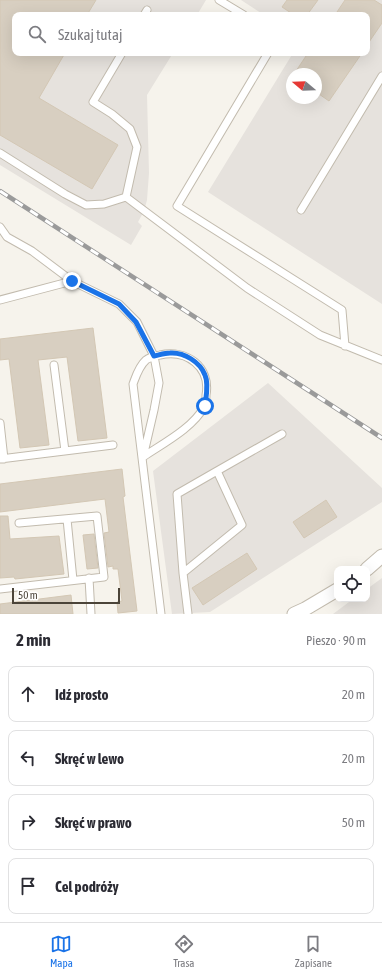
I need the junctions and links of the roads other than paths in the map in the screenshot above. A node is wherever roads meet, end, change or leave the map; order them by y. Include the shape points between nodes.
1 (219, 0) edge
2 (239, 12) edge
3 (120, 56) edge
4 (267, 56) edge
5 (382, 76) edge
6 (0, 152) edge
7 (126, 197) junction
8 (301, 210) dead end
9 (0, 228) edge
10 (72, 281) junction
11 (0, 300) edge
12 (345, 346) junction
13 (154, 356) junction
14 (382, 360) edge
15 (54, 365) dead end
16 (0, 423) edge
17 (282, 434) dead end
18 (113, 445) dead end
19 (65, 451) junction
20 (143, 457) junction
21 (2, 459) edge
22 (218, 471) junction
23 (67, 519) junction
24 (19, 523) dead end
25 (382, 556) edge
26 (370, 566) edge
27 (183, 573) junction
28 (89, 578) junction
29 (73, 580) junction
30 (0, 589) edge
31 (334, 592) edge
32 (91, 614) edge
33 (161, 614) edge
34 (188, 614) edge
35 (294, 614) edge

1 - 2 lane
3 - 7 lane via 93,102 130,129 137,148
4 - 12 lane via 177,206 342,310
5 - 8 lane
6 - 7 lane via 86,205 104,204
7 - 12 lane via 247,288 320,335
9 - 10 lane via 7,237 32,251
10 - 11 lane
10 - 13 lane via 119,304 136,322
12 - 14 lane
13 - 20 lane via 159,383
13 - 20 lane via 146,360 137,371 133,384
13 - 20 lane via 170,353 186,356 196,363 206,376 207,391 205,406 192,422
15 - 19 lane
16 - 21 lane
17 - 22 lane
18 - 19 lane
19 - 21 lane
20 - 33 lane
22 - 27 lane via 177,494
22 - 27 lane via 242,525
23 - 24 lane
23 - 28 lane via 97,516 104,577
23 - 29 lane
25 - 26 street
27 - 34 lane
28 - 29 lane
28 - 32 lane
29 - 30 lane
31 - 35 street

